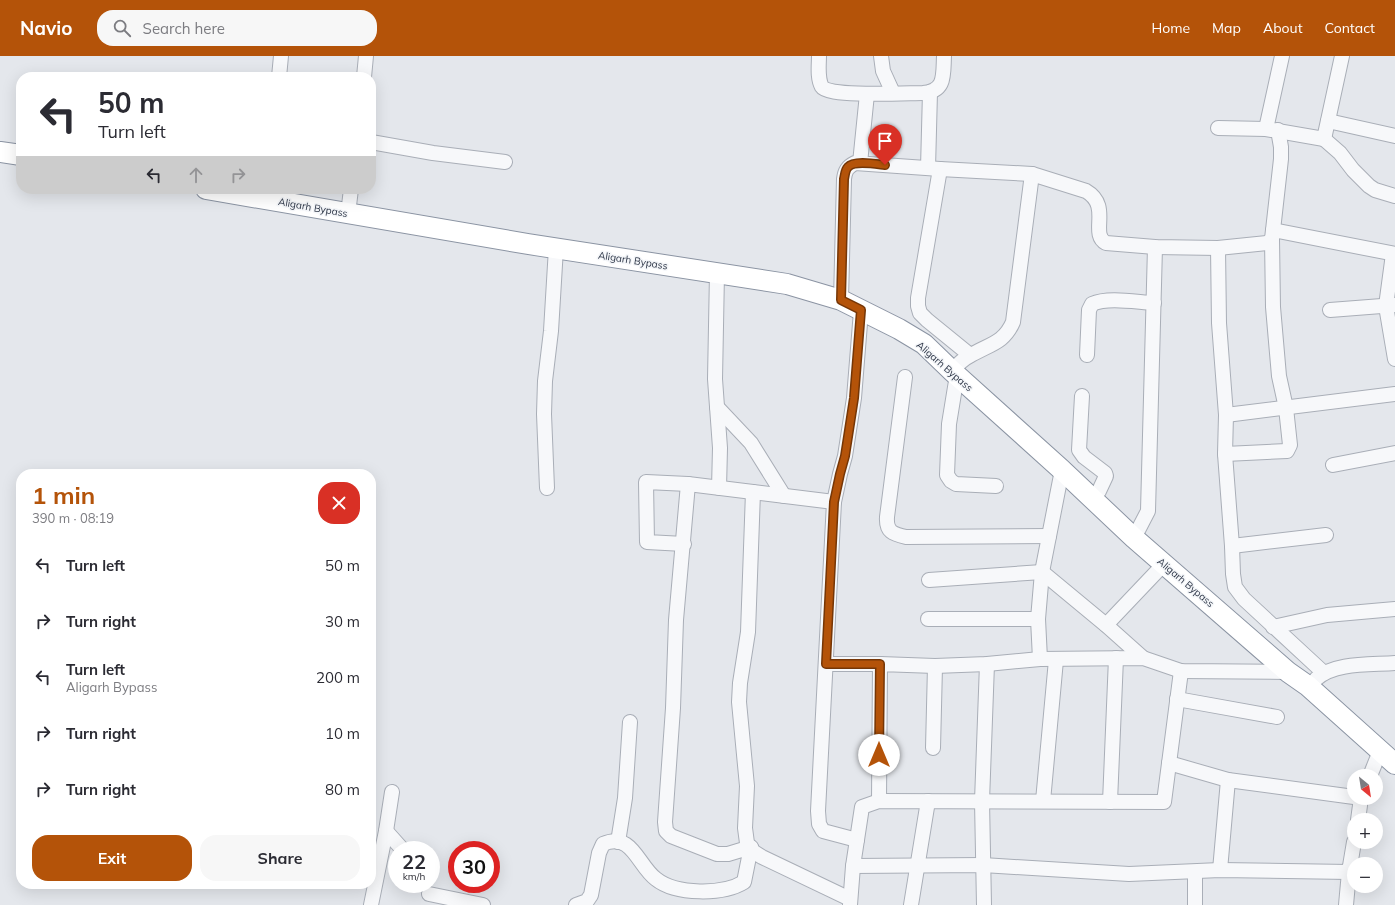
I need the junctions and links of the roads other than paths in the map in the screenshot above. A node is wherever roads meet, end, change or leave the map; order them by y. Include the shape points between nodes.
1 (281, 56) edge
2 (366, 56) edge
3 (819, 56) edge
4 (881, 56) edge
5 (944, 56) edge
6 (1282, 56) edge
7 (1342, 56) edge
8 (279, 72) edge
9 (364, 72) edge
10 (930, 92) junction
11 (892, 93) junction
12 (867, 94) junction
13 (1328, 121) junction
14 (1218, 128) dead end
15 (1272, 130) junction
16 (1395, 136) edge
17 (1324, 139) junction
18 (376, 143) edge
19 (0, 152) edge
20 (16, 154) edge
21 (505, 162) dead end
22 (860, 163) junction
23 (934, 169) junction
24 (1032, 174) junction
25 (269, 194) edge
26 (282, 195) edge
27 (1395, 196) edge
28 (350, 200) edge
29 (1273, 234) junction
30 (1155, 247) junction
31 (556, 248) junction
32 (1218, 248) junction
33 (1394, 254) edge
34 (717, 273) junction
35 (841, 300) junction
36 (1154, 304) junction
37 (1390, 305) edge
38 (861, 310) junction
39 (1330, 310) dead end
40 (1087, 355) dead end
41 (1395, 359) edge
42 (960, 365) junction
43 (905, 377) dead end
44 (1395, 394) edge
45 (1082, 396) dead end
46 (717, 407) junction
47 (1286, 408) junction
48 (1226, 415) junction
49 (1395, 453) edge
50 (1225, 454) junction
51 (1333, 465) dead end
52 (1062, 470) junction
53 (688, 484) junction
54 (996, 486) dead end
55 (547, 488) dead end
56 (719, 488) junction
57 (1099, 489) junction
58 (753, 492) junction
59 (784, 496) junction
60 (834, 502) junction
61 (1326, 535) dead end
62 (1049, 536) junction
63 (1134, 538) junction
64 (684, 544) junction
65 (1232, 546) junction
66 (1164, 564) junction
67 (1042, 572) junction
68 (929, 580) dead end
69 (1395, 609) edge
70 (928, 619) dead end
71 (1038, 619) junction
72 (1106, 625) junction
73 (1273, 627) junction
74 (1116, 658) junction
75 (1143, 658) junction
76 (1040, 659) junction
77 (1056, 660) junction
78 (1395, 663) edge
79 (826, 664) junction
80 (880, 664) junction
81 (987, 664) junction
82 (935, 666) junction
83 (1181, 671) junction
84 (1288, 672) junction
85 (1316, 679) junction
86 (1177, 699) junction
87 (1277, 717) dead end
88 (630, 722) dead end
89 (933, 748) dead end
90 (1380, 751) junction
91 (1169, 763) junction
92 (1395, 764) edge
93 (1373, 769) edge
94 (1228, 780) junction
95 (392, 792) dead end
96 (1347, 796) edge
97 (878, 801) junction
98 (928, 801) junction
99 (982, 801) junction
100 (1043, 802) junction
101 (1110, 802) junction
102 (386, 831) junction
103 (857, 840) junction
104 (395, 841) edge
105 (618, 842) junction
106 (751, 847) junction
107 (918, 865) junction
108 (983, 865) junction
109 (853, 866) junction
110 (1220, 870) junction
111 (1195, 872) junction
112 (1347, 872) edge
113 (376, 880) edge
114 (374, 889) edge
115 (1347, 893) edge
116 (428, 894) edge
117 (850, 902) edge
118 (583, 904) edge
119 (371, 905) edge
120 (483, 905) edge
121 (911, 905) edge
122 (984, 905) edge
123 (1195, 905) edge
124 (1346, 905) edge

1 - 8 street
2 - 9 street
3 - 12 street via 822,88 850,94
4 - 11 street via 883,72
5 - 10 street via 941,85
6 - 15 street
7 - 13 street
10 - 11 street
10 - 23 street
11 - 12 street
12 - 22 street
13 - 16 street
13 - 17 street
14 - 15 street
15 - 17 street
15 - 29 street via 1281,148
17 - 27 street via 1369,186
18 - 21 street
19 - 20 highway
22 - 23 street
22 - 35 street via 848,166 845,171
23 - 24 street
23 - 42 street via 918,306 920,313
24 - 30 street via 1092,194 1099,208 1099,236 1106,243
24 - 42 street via 1013,322 1009,332 998,341
25 - 26 highway, Aligarh Bypass
26 - 28 highway, Aligarh Bypass
28 - 31 highway, Aligarh Bypass
29 - 32 street via 1267,243
29 - 33 street
29 - 47 street via 1273,307 1279,376
30 - 32 street
30 - 36 street
31 - 34 highway, Aligarh Bypass
31 - 55 street via 550,348 545,381
32 - 48 street via 1219,323
33 - 37 street
34 - 35 highway, Aligarh Bypass via 787,284
34 - 46 street
35 - 38 highway, Aligarh Bypass
36 - 40 street via 1111,301 1098,301 1092,304 1089,310
36 - 63 street via 1148,511
37 - 39 street
37 - 41 street
38 - 42 highway, Aligarh Bypass
38 - 60 street via 854,398 845,456
42 - 52 highway, Aligarh Bypass
42 - 54 street via 950,424 947,475 956,484
43 - 62 street via 888,509 887,524 890,530 906,537
44 - 47 street
45 - 57 street via 1079,450 1105,473
46 - 56 street
46 - 59 street via 751,443
47 - 48 street
47 - 50 street via 1290,445 1287,451
48 - 50 street
49 - 51 street
50 - 65 street
52 - 57 highway, Aligarh Bypass
52 - 62 street
53 - 56 street
53 - 64 street
53 - 64 street via 646,482 647,542
56 - 58 street
57 - 63 highway, Aligarh Bypass
58 - 59 street
58 - 106 street via 748,632 739,702 746,786 747,843
59 - 60 street
60 - 79 street
61 - 65 street
62 - 67 street
63 - 66 highway, Aligarh Bypass
64 - 106 street via 676,620 666,831 671,836 717,854 728,854
65 - 73 street via 1235,587
66 - 72 street
66 - 84 highway, Aligarh Bypass
67 - 68 street
67 - 71 street
67 - 72 street
69 - 73 street via 1327,614
70 - 71 street
71 - 76 street
72 - 75 street
73 - 85 street
74 - 75 street
74 - 77 street
74 - 101 street
75 - 83 street
76 - 77 street
76 - 81 street
77 - 100 street
78 - 85 street via 1335,668
79 - 80 street
79 - 103 street via 819,824 823,831 829,834
80 - 82 street
80 - 97 street
81 - 82 street
81 - 99 street
82 - 89 street
83 - 84 street
83 - 86 street
84 - 85 highway, Aligarh Bypass
85 - 90 highway, Aligarh Bypass
86 - 87 street
86 - 91 street
88 - 105 street via 626,798
90 - 92 highway, Aligarh Bypass
90 - 93 street
91 - 94 street
91 - 101 street via 1164,802
94 - 96 street
94 - 110 street
95 - 102 street
97 - 98 street
97 - 103 street via 862,807
98 - 99 street
98 - 107 street
99 - 100 street
99 - 108 street
100 - 101 street
102 - 104 street
102 - 113 street
103 - 109 street
105 - 106 street via 634,852 657,880 672,887 692,891 718,891 735,888 744,882
105 - 118 street via 609,841 602,844 591,896
106 - 117 street via 762,857
107 - 108 street
107 - 109 street
107 - 121 street
108 - 111 street via 1129,874
108 - 122 street
109 - 117 street
110 - 111 street
110 - 112 street
111 - 123 street
114 - 119 street
115 - 124 street
116 - 120 street

